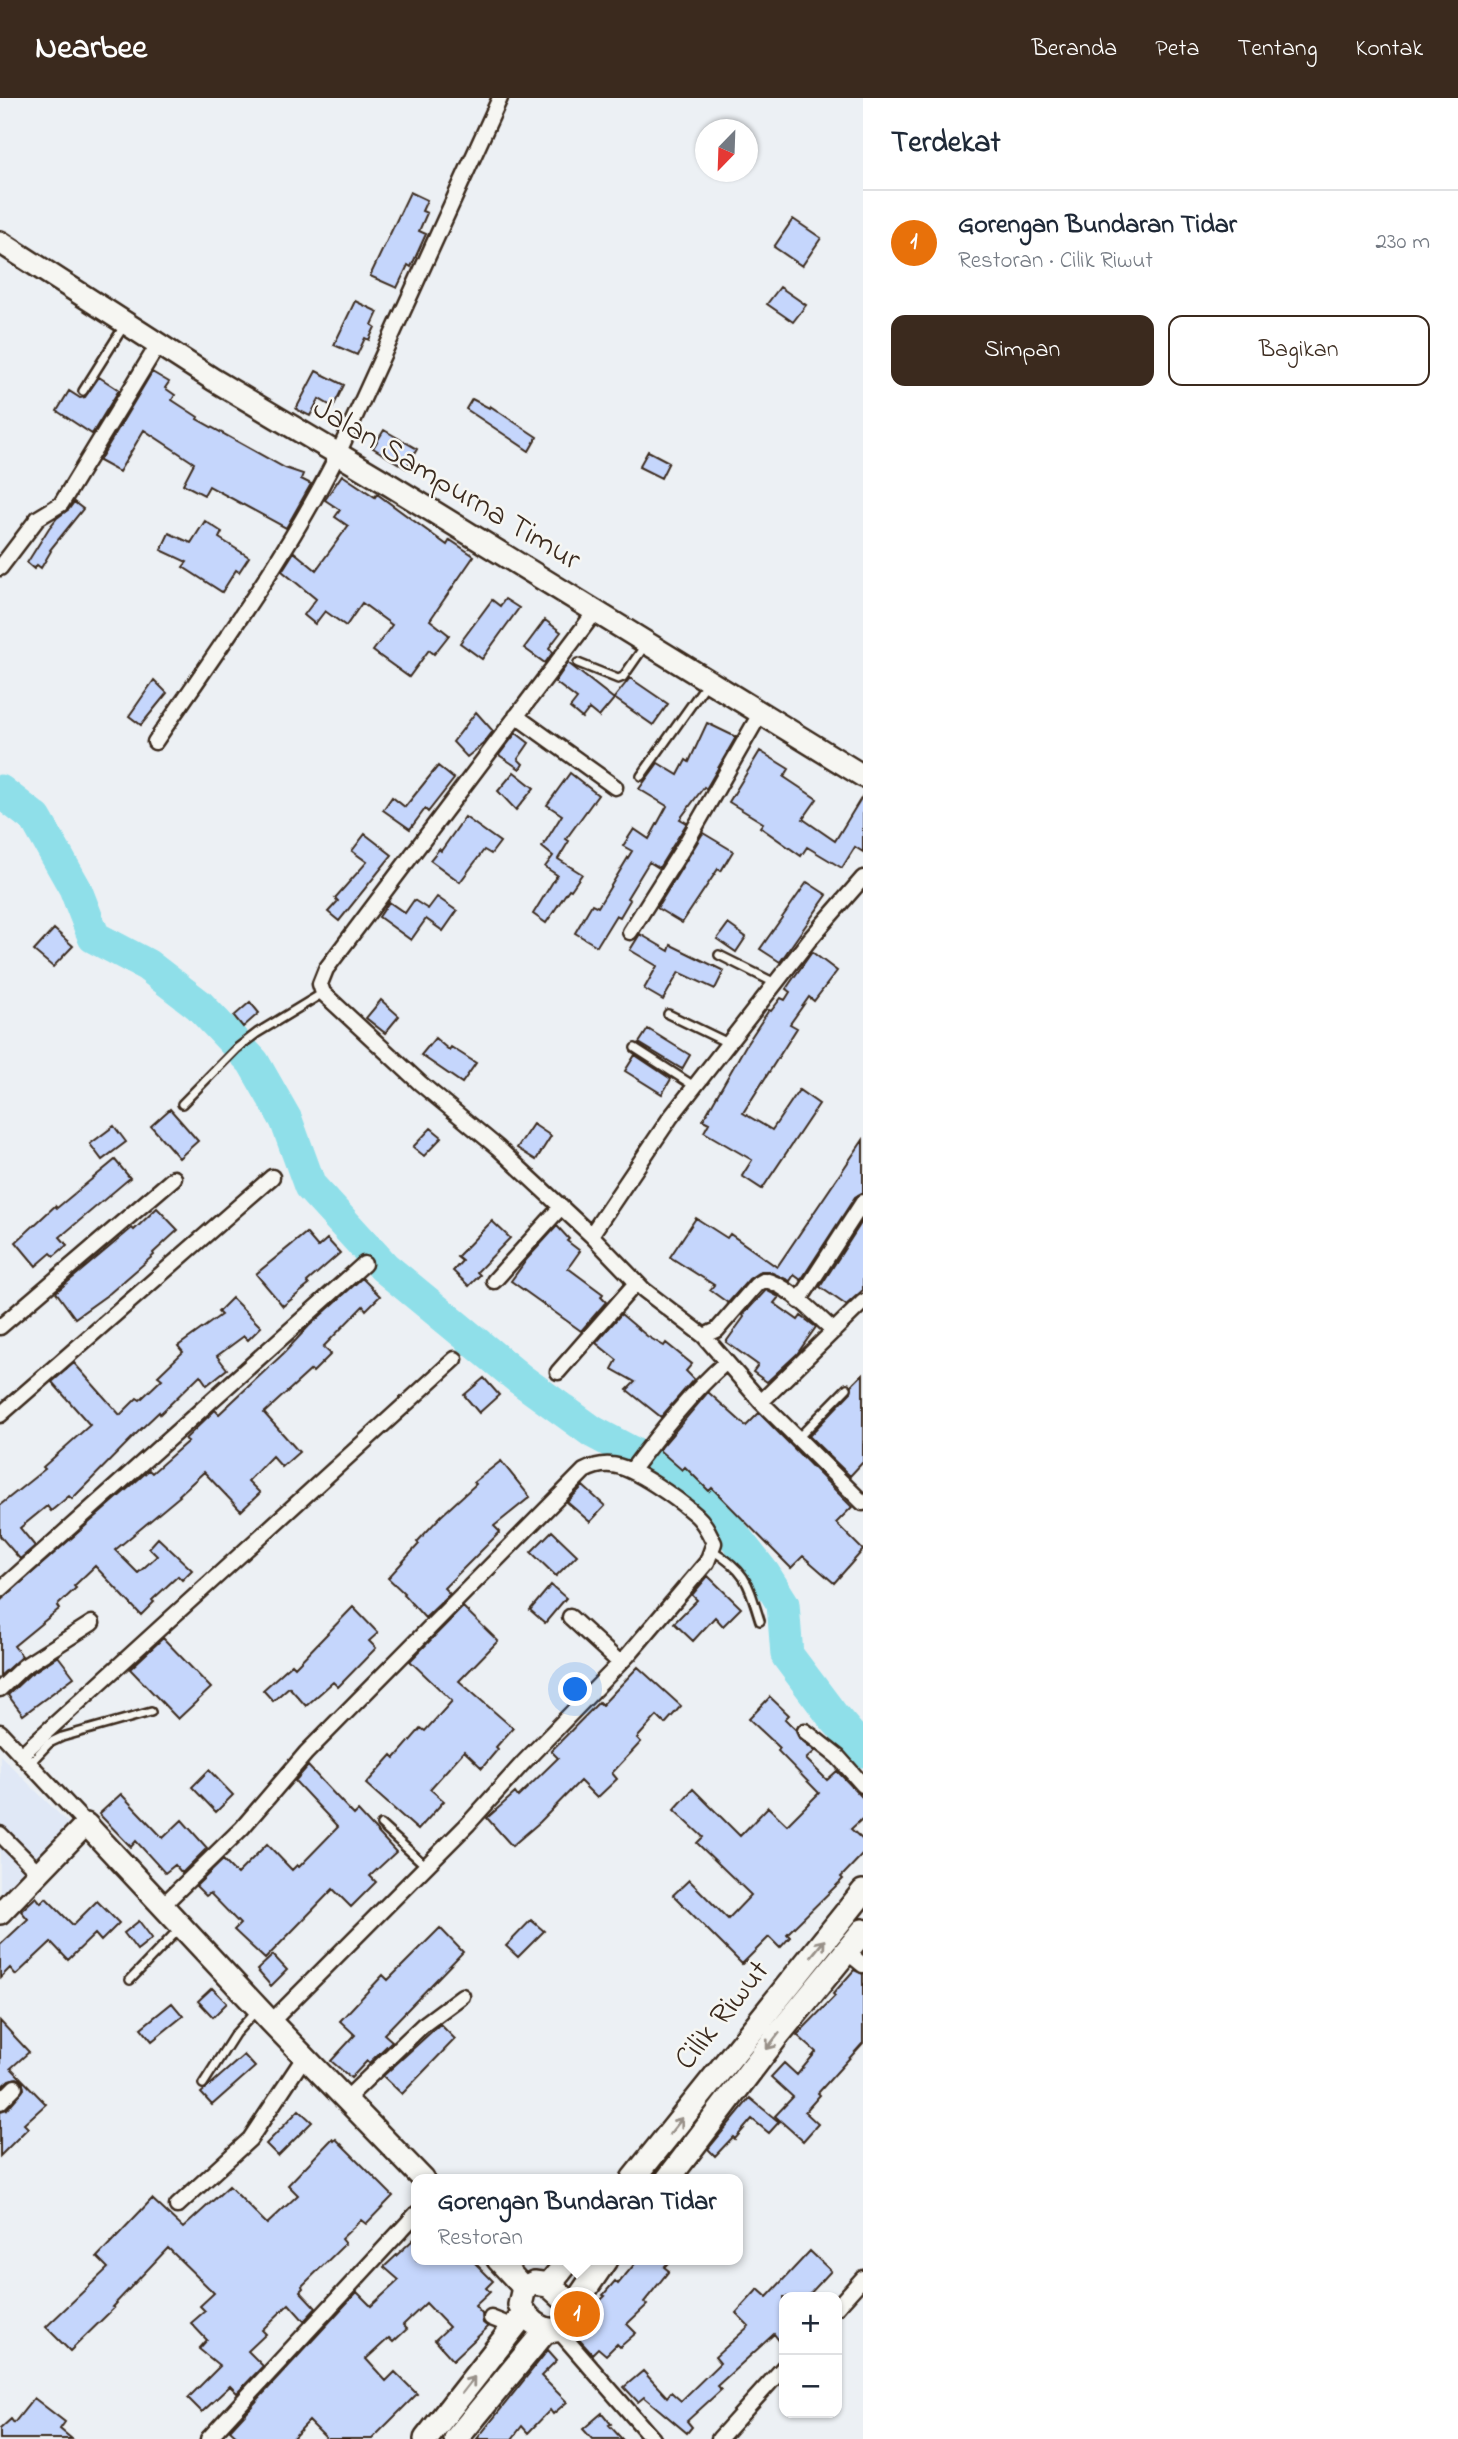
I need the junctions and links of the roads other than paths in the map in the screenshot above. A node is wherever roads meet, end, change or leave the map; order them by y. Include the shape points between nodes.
1 (500, 98) edge
2 (0, 242) edge
3 (127, 322) junction
4 (159, 343) junction
5 (83, 391) dead end
6 (337, 456) junction
7 (0, 568) edge
8 (594, 612) junction
9 (646, 643) junction
10 (578, 663) dead end
11 (708, 682) junction
12 (760, 714) junction
13 (516, 716) junction
14 (155, 742) dead end
15 (641, 776) dead end
16 (863, 776) edge
17 (615, 787) dead end
18 (863, 877) edge
19 (630, 932) dead end
20 (719, 955) dead end
21 (775, 984) junction
22 (323, 993) junction
23 (668, 1014) dead end
24 (729, 1044) junction
25 (635, 1048) dead end
26 (695, 1087) junction
27 (181, 1104) dead end
28 (272, 1177) dead end
29 (174, 1178) dead end
30 (863, 1202) edge
31 (561, 1207) junction
32 (591, 1235) junction
33 (364, 1264) dead end
34 (494, 1281) dead end
35 (636, 1283) junction
36 (799, 1301) junction
37 (863, 1302) edge
38 (0, 1327) edge
39 (834, 1331) junction
40 (704, 1336) junction
41 (455, 1359) dead end
42 (726, 1362) junction
43 (558, 1372) dead end
44 (847, 1388) dead end
45 (761, 1402) junction
46 (0, 1415) edge
47 (799, 1437) junction
48 (634, 1467) junction
49 (861, 1496) edge
50 (712, 1550) junction
51 (0, 1590) edge
52 (570, 1617) dead end
53 (760, 1621) dead end
54 (92, 1623) dead end
55 (620, 1663) junction
56 (0, 1689) edge
57 (151, 1712) dead end
58 (805, 1731) dead end
59 (0, 1732) edge
60 (26, 1759) junction
61 (863, 1785) edge
62 (86, 1824) junction
63 (382, 1825) dead end
64 (0, 1834) edge
65 (426, 1867) junction
66 (39, 1874) junction
67 (863, 1892) edge
68 (163, 1905) junction
69 (0, 1913) edge
70 (181, 1926) junction
71 (863, 1931) edge
72 (855, 1959) edge
73 (130, 1980) dead end
74 (786, 1987) junction
75 (462, 1996) dead end
76 (806, 2001) junction
77 (265, 2016) junction
78 (305, 2056) junction
79 (203, 2084) dead end
80 (15, 2087) dead end
81 (346, 2099) junction
82 (0, 2102) edge
83 (418, 2174) edge
84 (637, 2174) edge
85 (672, 2174) edge
86 (177, 2206) dead end
87 (411, 2219) edge
88 (503, 2265) edge
89 (565, 2265) edge
90 (602, 2265) edge
91 (863, 2278) edge
92 (550, 2285) junction
93 (524, 2288) junction
94 (842, 2301) edge
95 (573, 2307) junction
96 (491, 2318) dead end
97 (519, 2320) junction
98 (552, 2330) junction
99 (779, 2373) edge
100 (208, 2439) edge
101 (426, 2439) edge
102 (456, 2439) edge
103 (653, 2439) edge
104 (719, 2439) edge

1 - 6 street
2 - 3 street, Jalan Sampurna Timur
3 - 4 street, Jalan Sampurna Timur
3 - 5 lane
4 - 6 street, Jalan Sampurna Timur
4 - 7 street via 61,505 38,518
6 - 8 street, Jalan Sampurna Timur
6 - 14 street via 285,551
8 - 9 street, Jalan Sampurna Timur
8 - 13 street
9 - 10 lane via 618,679
9 - 11 street, Jalan Sampurna Timur
11 - 12 street, Jalan Sampurna Timur
11 - 15 lane
12 - 16 street, Jalan Sampurna Timur
12 - 19 street
13 - 17 street
13 - 22 street via 326,969 320,984
18 - 21 street
20 - 21 lane
21 - 24 street
22 - 27 lane via 236,1049
22 - 31 street
23 - 24 lane
24 - 26 street
25 - 26 lane
26 - 32 street
28 - 46 street
29 - 38 street
30 - 36 street
31 - 32 street
31 - 34 street
32 - 35 street
33 - 51 street
35 - 40 street
35 - 43 street
36 - 39 street
36 - 40 street via 765,1280 717,1330
37 - 39 street
39 - 45 street
40 - 42 street
41 - 60 street
42 - 45 street
42 - 48 street
44 - 47 lane
45 - 47 street
47 - 49 street
48 - 50 street via 697,1516 714,1543
48 - 68 street via 596,1466 584,1472
50 - 53 lane via 734,1564 747,1580
50 - 55 street via 707,1562
52 - 55 street
54 - 56 street via 23,1667
55 - 65 street
57 - 60 lane via 62,1737
58 - 61 street
59 - 60 street
60 - 62 street
62 - 66 street
62 - 68 street
63 - 65 lane
64 - 66 street
65 - 77 street
66 - 69 street
74 -> 67 main road, Cilik Riwut
68 - 70 street
70 - 73 lane
70 - 77 street
71 - 72 main road, Cilik Riwut
72 - 76 main road, Cilik Riwut
74 - 76 main road
84 -> 74 main road, Cilik Riwut
75 - 81 street via 423,2025
76 -> 85 main road, Cilik Riwut
77 - 78 street
77 - 79 lane via 235,2034
78 - 81 street
78 - 86 street via 250,2139
80 - 82 street
81 - 83 street
87 - 100 street
88 - 93 street
89 - 92 main road
90 - 95 main road
91 - 94 street
92 - 93 main road via 534,2283
92 - 95 main road
93 - 97 main road
95 - 98 main road via 566,2323
96 - 97 street
97 - 98 main road
101 -> 97 main road
98 - 102 main road
98 - 103 street
99 - 104 street

